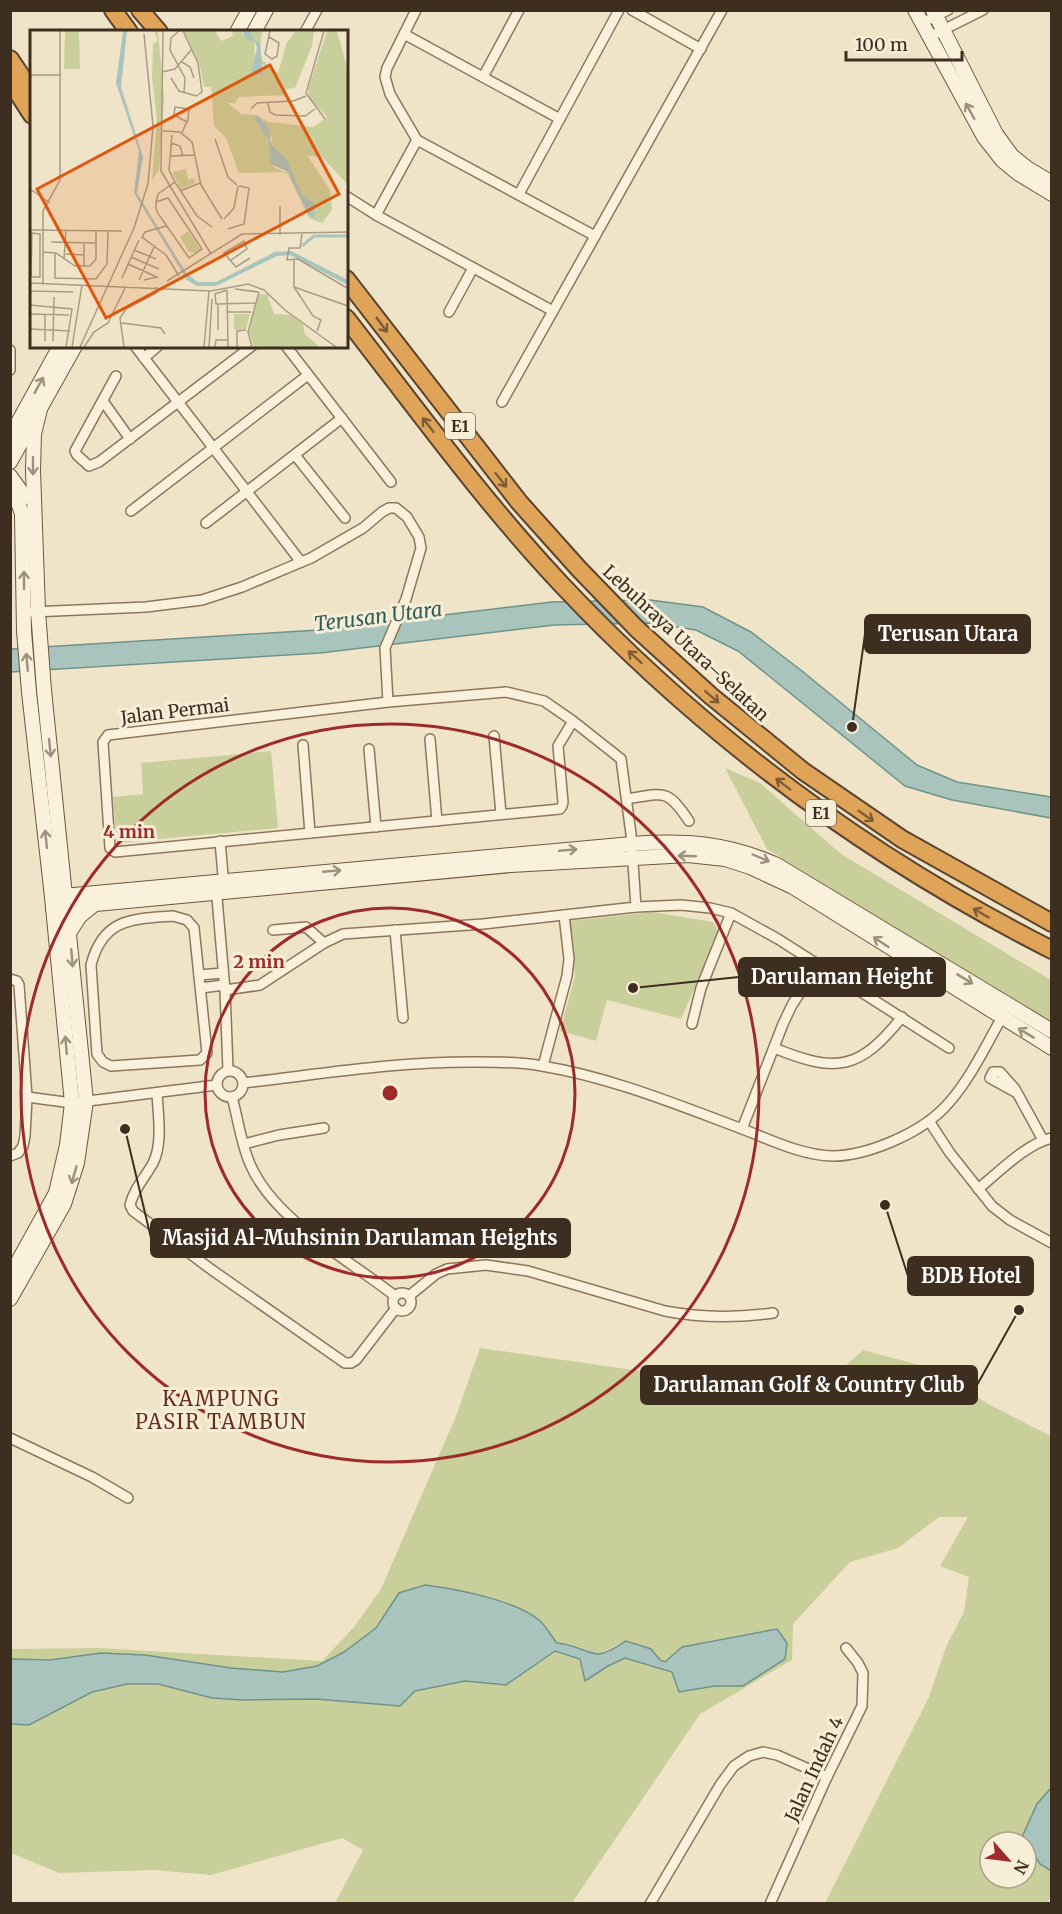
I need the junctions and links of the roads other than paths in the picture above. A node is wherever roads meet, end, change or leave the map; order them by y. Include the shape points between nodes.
1 (249, 10) edge
2 (266, 10) edge
3 (317, 10) edge
4 (416, 10) edge
5 (519, 10) edge
6 (619, 10) edge
7 (632, 10) edge
8 (722, 10) edge
9 (983, 10) edge
10 (113, 11) edge
11 (939, 12) edge
12 (918, 17) edge
13 (127, 30) edge
14 (238, 30) edge
15 (255, 30) edge
16 (306, 30) edge
17 (942, 31) junction
18 (404, 34) junction
19 (929, 37) junction
20 (701, 49) junction
21 (10, 59) edge
22 (483, 77) junction
23 (10, 81) edge
24 (30, 89) edge
25 (30, 111) edge
26 (560, 119) junction
27 (417, 140) junction
28 (1052, 183) edge
29 (519, 194) junction
30 (1052, 194) edge
31 (348, 197) edge
32 (376, 215) junction
33 (595, 236) junction
34 (473, 268) junction
35 (348, 282) edge
36 (553, 311) junction
37 (449, 312) dead end
38 (348, 321) edge
39 (59, 348) edge
40 (74, 348) edge
41 (136, 348) edge
42 (156, 348) edge
43 (249, 348) edge
44 (288, 348) edge
45 (10, 350) edge
46 (144, 358) junction
47 (10, 370) edge
48 (308, 375) junction
49 (116, 376) dead end
50 (103, 401) junction
51 (178, 402) junction
52 (502, 402) dead end
53 (40, 409) junction
54 (342, 418) junction
55 (19, 424) edge
56 (10, 437) edge
57 (130, 439) junction
58 (212, 446) junction
59 (295, 455) junction
60 (10, 462) edge
61 (10, 476) edge
62 (392, 482) dead end
63 (10, 490) edge
64 (248, 492) junction
65 (10, 505) edge
66 (130, 511) dead end
67 (22, 514) junction
68 (345, 518) dead end
69 (206, 523) dead end
70 (34, 525) junction
71 (301, 562) junction
72 (38, 611) junction
73 (24, 612) junction
74 (388, 702) junction
75 (573, 721) junction
76 (494, 736) dead end
77 (430, 739) dead end
78 (303, 746) dead end
79 (369, 749) dead end
80 (627, 800) junction
81 (501, 814) junction
82 (689, 820) dead end
83 (437, 821) junction
84 (376, 827) junction
85 (310, 833) junction
86 (220, 841) junction
87 (632, 851) junction
88 (220, 886) junction
89 (143, 899) junction
90 (59, 902) junction
91 (96, 903) junction
92 (636, 907) junction
93 (731, 913) junction
94 (564, 915) junction
95 (146, 918) junction
96 (1052, 923) edge
97 (273, 930) dead end
98 (395, 930) junction
99 (69, 933) junction
100 (324, 943) junction
101 (1052, 950) edge
102 (818, 964) junction
103 (223, 973) junction
104 (199, 975) junction
105 (10, 979) edge
106 (225, 987) junction
107 (201, 988) junction
108 (1009, 1005) junction
109 (902, 1017) junction
110 (403, 1018) dead end
111 (1001, 1018) junction
112 (692, 1024) dead end
113 (1052, 1031) edge
114 (774, 1048) junction
115 (949, 1048) dead end
116 (1052, 1048) edge
117 (543, 1066) junction
118 (228, 1070) junction
119 (243, 1083) junction
120 (217, 1085) junction
121 (157, 1093) junction
122 (1017, 1093) dead end
123 (27, 1097) junction
124 (232, 1097) junction
125 (79, 1102) junction
126 (928, 1121) junction
127 (324, 1128) dead end
128 (742, 1128) junction
129 (1047, 1139) edge
130 (244, 1144) junction
131 (10, 1156) edge
132 (978, 1189) junction
133 (1052, 1243) edge
134 (10, 1276) edge
135 (395, 1296) junction
136 (409, 1296) junction
137 (10, 1299) edge
138 (396, 1308) junction
139 (773, 1313) dead end
140 (10, 1438) edge
141 (128, 1498) dead end
142 (846, 1648) dead end
143 (827, 1777) junction
144 (650, 1904) edge
145 (770, 1904) edge

1 - 14 street
2 - 15 street
3 - 16 street
4 - 18 street
5 - 22 street
6 - 26 street
7 - 20 street
8 - 20 street
9 - 17 street
10 - 13 highway
11 - 12 street
11 - 17 street
12 - 19 street
17 - 19 street
17 - 28 street via 996,134 1012,156
18 - 22 street
18 - 27 street via 385,77 390,94
30 -> 19 street via 1002,160 984,137
20 - 33 street
21 - 24 highway
22 - 26 street
23 - 25 highway
26 - 29 street
27 - 29 street
27 - 32 street
29 - 33 street
31 - 32 street
32 - 34 street
33 - 36 street
34 - 36 street
34 - 37 street
35 -> 96 highway, Lebuhraya Utara–Selatan / E1 via 498,476 637,629 720,704 810,776 917,849
36 - 52 street
101 -> 38 highway, E1 via 983,914 834,822 700,717 560,583 456,460
55 -> 39 street
40 - 53 street
41 - 46 street
42 - 46 street
43 - 51 street
44 - 48 street
45 - 47 street
46 - 51 street
48 - 54 street
48 - 58 street
49 - 50 street
50 - 57 street
50 - 57 street via 77,446 77,455 88,466 92,465
51 - 57 street
51 - 58 street
53 - 55 street
53 -> 70 street via 33,448
54 - 59 street
54 - 62 street
55 - 56 street
55 - 60 street
58 - 64 street
58 - 66 street
59 - 64 street
59 - 68 street
61 - 70 street via 27,500
63 - 67 street
64 - 69 street
64 - 71 street
65 - 67 street
73 -> 67 street
70 - 72 street
71 - 72 street via 202,600 146,607
71 - 74 street via 389,508 400,510 416,531 421,548 385,648
72 - 73 street
72 -> 90 street
90 -> 73 street via 29,692
74 - 75 street, Jalan Permai via 506,692 544,701
74 - 86 street, Jalan Permai via 104,737 112,851
75 - 80 street, Jalan Permai via 621,759
75 - 81 street, Jalan Permai via 558,746 562,806
76 - 81 street
77 - 83 street
78 - 85 street
79 - 84 street
80 - 82 street via 666,795 677,802
80 - 87 street, Jalan Permai
81 - 83 street, Jalan Permai
83 - 84 street, Jalan Permai
84 - 85 street, Jalan Permai
85 - 86 street, Jalan Permai
86 - 88 street
87 - 88 street via 511,865
87 - 92 street, Jalan Permai
87 -> 108 street via 668,842 700,843 752,855 799,877
111 -> 87 street via 773,876 726,860
88 - 89 street
88 - 90 street
88 - 103 street
89 - 91 street
89 - 95 street
90 - 91 street
90 - 99 street
125 -> 90 street
91 - 99 street via 80,916
92 - 93 street via 681,905
92 - 94 street
93 - 102 street
93 - 112 street via 701,988
94 - 98 street
94 - 117 street via 567,976
95 - 104 street via 181,917 191,924
95 - 107 street via 113,926 93,954 97,1054 103,1062 121,1067 203,1059 207,1049
97 - 100 street via 306,927
98 - 100 street via 343,934
98 - 110 street
99 -> 125 street
100 - 106 street via 260,985
102 - 109 street
102 - 114 street via 792,1005
103 - 104 street
103 - 106 street
104 - 107 street
105 - 123 street via 19,985
106 - 107 street
106 - 118 street
108 - 111 street
108 - 113 street
109 - 114 street via 878,1045 849,1062 819,1064
109 - 115 street
116 -> 111 street
111 - 126 street via 952,1099
114 - 128 street
117 - 119 street via 508,1062 418,1063
117 - 128 street via 630,1087
118 - 119 street via 240,1075
118 - 120 street via 218,1077
119 - 124 street via 242,1090
120 - 121 street
120 - 124 street via 220,1093
121 - 125 street
121 - 138 street via 157,1152 133,1194 133,1211 345,1363 356,1360
122 - 129 street
123 - 125 street
123 - 131 street via 26,1136 18,1153
124 - 130 street
125 - 134 street via 56,1193
125 -> 137 street via 77,1162 64,1204
126 - 128 street via 880,1146 833,1156 803,1151
126 - 132 street
127 - 130 street
129 - 132 street
130 - 135 street via 256,1176 279,1206
132 - 133 street via 1001,1214
135 - 136 street
135 - 138 street
136 - 138 street via 408,1307
136 - 139 street via 447,1269 486,1265 528,1271 665,1311 741,1317
140 - 141 street
142 - 143 street, Jalan Indah 4 via 861,1668 864,1697
143 - 144 street via 763,1752 734,1766
143 - 145 street, Jalan Indah 4

